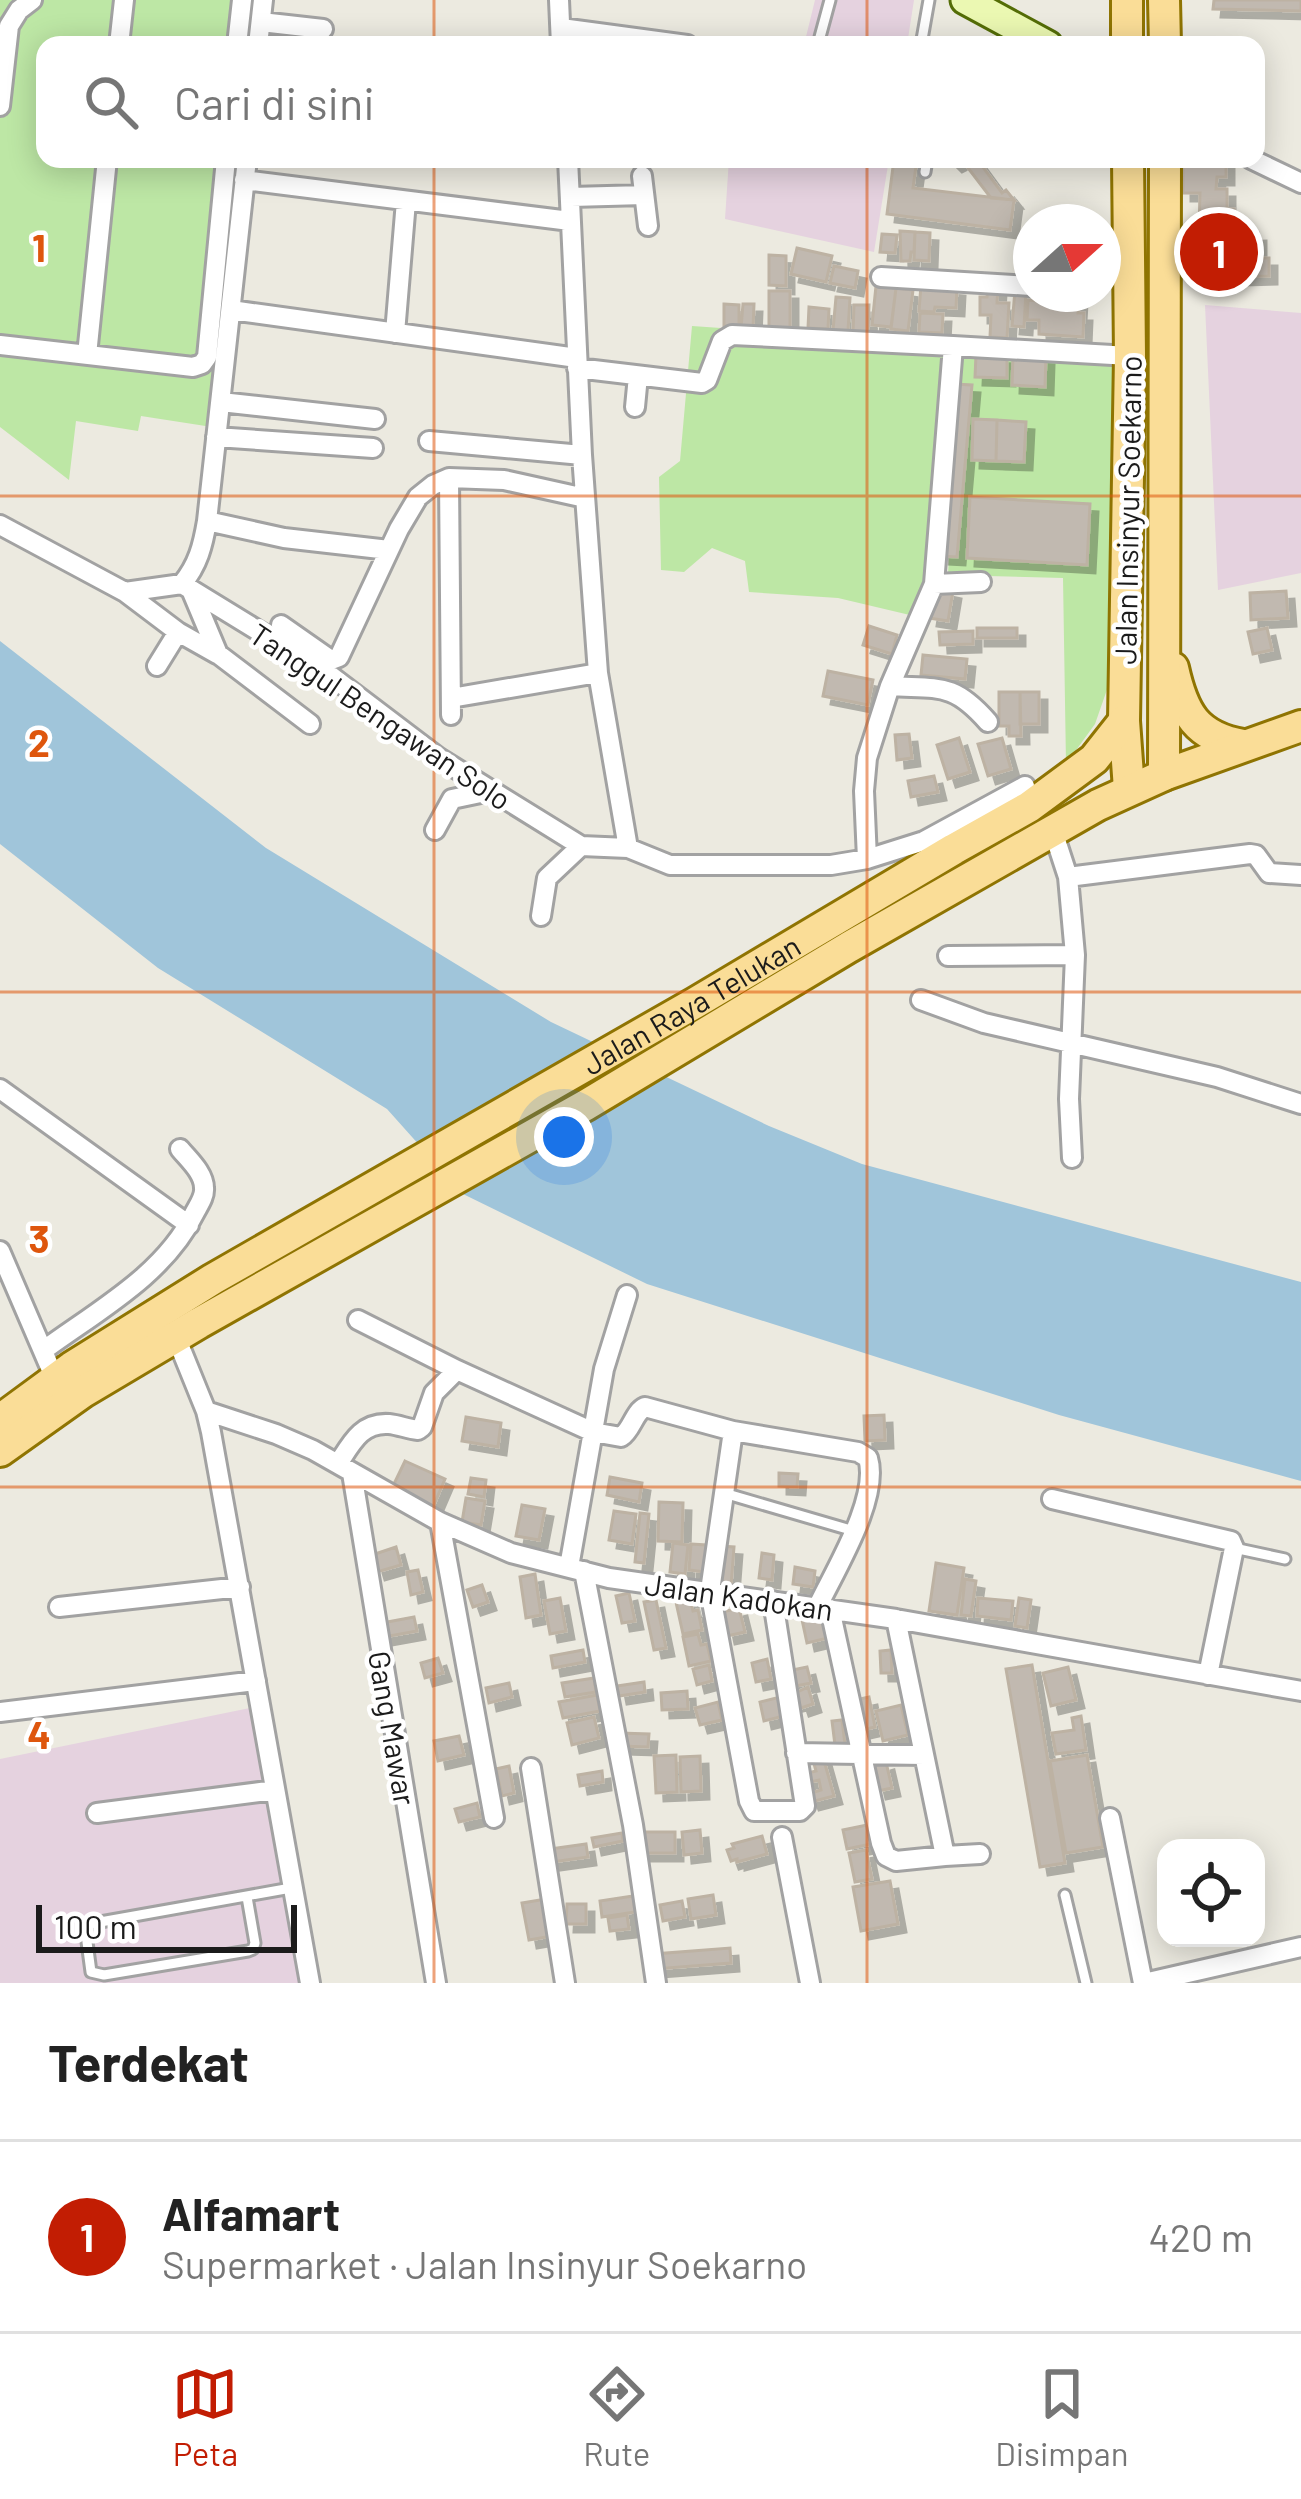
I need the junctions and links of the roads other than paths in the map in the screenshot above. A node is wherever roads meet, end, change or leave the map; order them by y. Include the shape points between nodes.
1 (32, 0) edge
2 (124, 0) edge
3 (242, 0) edge
4 (263, 0) edge
5 (559, 0) edge
6 (830, 0) edge
7 (929, 0) edge
8 (965, 0) edge
9 (1127, 0) edge
10 (1164, 0) edge
11 (261, 22) junction
12 (323, 29) dead end
13 (120, 36) edge
14 (239, 36) edge
15 (259, 36) edge
16 (561, 36) edge
17 (820, 36) edge
18 (923, 36) edge
19 (1031, 36) edge
20 (1127, 36) edge
21 (1165, 36) edge
22 (0, 106) edge
23 (1265, 166) edge
24 (106, 168) edge
25 (225, 168) edge
26 (246, 168) edge
27 (569, 168) edge
28 (926, 168) edge
29 (1128, 168) edge
30 (1166, 168) edge
31 (925, 172) dead end
32 (244, 180) junction
33 (1301, 183) edge
34 (571, 197) junction
35 (406, 201) junction
36 (570, 221) junction
37 (648, 226) dead end
38 (881, 278) dead end
39 (1013, 285) edge
40 (231, 310) junction
41 (395, 333) junction
42 (1164, 334) junction
43 (0, 345) edge
44 (953, 346) junction
45 (87, 355) junction
46 (1129, 358) junction
47 (578, 363) junction
48 (638, 376) junction
49 (1164, 379) junction
50 (221, 403) junction
51 (635, 407) dead end
52 (375, 419) dead end
53 (216, 437) junction
54 (428, 441) dead end
55 (373, 448) dead end
56 (582, 455) junction
57 (449, 478) junction
58 (585, 499) junction
59 (207, 521) junction
60 (0, 525) edge
61 (389, 550) junction
62 (982, 582) dead end
63 (934, 584) junction
64 (187, 588) junction
65 (125, 592) junction
66 (281, 625) dead end
67 (178, 632) junction
68 (1166, 641) junction
69 (218, 654) junction
70 (158, 666) dead end
71 (598, 673) junction
72 (890, 686) junction
73 (1124, 721) junction
74 (988, 722) dead end
75 (310, 724) dead end
76 (1301, 726) edge
77 (1243, 745) junction
78 (1164, 775) junction
79 (1025, 786) dead end
80 (1129, 789) junction
81 (490, 791) junction
82 (435, 830) dead end
83 (1053, 831) junction
84 (581, 846) junction
85 (628, 848) junction
86 (867, 859) junction
87 (1301, 875) edge
88 (1068, 878) junction
89 (541, 916) dead end
90 (1076, 955) junction
91 (948, 956) dead end
92 (921, 1000) dead end
93 (1073, 1044) junction
94 (0, 1089) edge
95 (1301, 1104) edge
96 (180, 1149) dead end
97 (1072, 1158) dead end
98 (189, 1225) junction
99 (0, 1251) edge
100 (220, 1293) junction
101 (627, 1295) dead end
102 (358, 1320) dead end
103 (176, 1337) junction
104 (49, 1365) junction
105 (457, 1370) junction
106 (206, 1411) junction
107 (0, 1420) edge
108 (733, 1431) junction
109 (593, 1432) junction
110 (0, 1451) edge
111 (345, 1469) junction
112 (724, 1493) junction
113 (1052, 1499) dead end
114 (440, 1522) junction
115 (854, 1531) junction
116 (1234, 1548) junction
117 (1285, 1559) dead end
118 (576, 1569) junction
119 (240, 1587) junction
120 (710, 1591) junction
121 (773, 1601) junction
122 (59, 1606) dead end
123 (824, 1609) junction
124 (896, 1619) junction
125 (1208, 1675) junction
126 (256, 1681) junction
127 (1301, 1691) edge
128 (0, 1712) edge
129 (796, 1753) junction
130 (862, 1755) junction
131 (924, 1755) junction
132 (531, 1768) dead end
133 (275, 1790) junction
134 (97, 1813) dead end
135 (494, 1818) dead end
136 (1110, 1818) dead end
137 (782, 1837) dead end
138 (980, 1854) dead end
139 (945, 1856) junction
140 (293, 1888) junction
141 (1065, 1895) dead end
142 (247, 1897) junction
143 (1301, 1948) edge
144 (310, 1983) edge
145 (436, 1983) edge
146 (565, 1983) edge
147 (656, 1983) edge
148 (810, 1983) edge
149 (1086, 1983) edge
150 (1144, 1983) edge

1 - 22 street via 8,26
2 - 13 street
3 - 14 street
4 - 11 street
5 - 16 street
6 - 17 lane
7 - 18 lane
8 - 19 main road
9 - 20 main road
10 - 21 main road
11 - 12 street
11 - 15 street
23 - 33 street
24 - 45 street
25 - 45 street via 205,361 193,367
26 - 32 street
27 - 34 street
28 - 31 lane
29 - 46 main road, Jalan Insinyur Soekarno via 1122,291
30 - 42 main road, Jalan Insinyur Soekarno
32 - 35 street
32 - 40 street
34 - 36 street
34 - 37 street via 643,185
35 - 36 street
35 - 41 street
36 - 47 street
38 - 39 street
40 - 41 street
40 - 50 street
41 - 47 street
42 - 46 main road
42 - 49 main road, Jalan Insinyur Soekarno
43 - 45 street
44 - 46 street
44 - 48 street via 732,335 702,383
44 - 63 street
46 - 49 main road
46 - 73 main road, Jalan Insinyur Soekarno
47 - 48 street
47 - 56 street
48 - 51 street
49 - 68 main road, Jalan Insinyur Soekarno
50 - 52 street
50 - 53 street
53 - 55 street
53 - 59 street
54 - 56 street
56 - 58 street
57 - 58 street via 504,480
57 - 61 street via 418,497
57 - 71 street via 451,707
58 - 71 street
59 - 61 street
59 - 64 street
60 - 65 street
61 - 66 street via 339,657 331,660
62 - 63 street
63 - 72 street
64 - 65 street
64 - 69 street
64 - 81 street, Tanggul Bengawan Solo via 327,674
65 - 67 street
67 - 69 street
67 - 70 street
68 - 77 main road via 1199,728
68 - 78 main road, Jalan Insinyur Soekarno
69 - 75 street
71 - 85 street
72 - 74 street via 954,691
72 - 86 street via 867,758
73 - 80 main road, Jalan Insinyur Soekarno
73 - 100 main road, Jalan Raya Telukan via 1094,759 1029,807
76 - 77 main road, Jalan Raya Telukan
77 - 78 main road, Jalan Raya Telukan
78 - 80 main road, Jalan Raya Telukan
79 - 86 street via 924,841
80 - 83 main road, Jalan Raya Telukan
81 - 82 street via 452,799
81 - 84 street, Tanggul Bengawan Solo
83 - 88 street
83 - 100 main road, Jalan Raya Telukan via 586,1105
84 - 85 street
84 - 89 street via 547,878
85 - 86 street via 670,866
87 - 88 street via 1269,873 1250,854
88 - 90 street
90 - 91 street
90 - 93 street
92 - 93 street
93 - 95 street
93 - 97 street
94 - 98 street
96 - 98 street via 205,1186
98 - 104 street
99 - 104 street
100 - 103 main road, Jalan Raya Telukan
100 - 104 main road, Jalan Raya Telukan
101 - 109 street
102 - 105 street
103 - 106 street
103 - 110 main road, Jalan Raya Telukan
104 - 107 main road, Jalan Raya Telukan
105 - 109 street
105 - 111 street via 434,1393 422,1427 369,1427 357,1434
106 - 111 street, Jalan Kadokan
106 - 119 street
108 - 109 street via 646,1407 621,1437
108 - 112 street
108 - 115 street via 868,1458 871,1487
109 - 118 street
111 - 114 street, Jalan Kadokan
111 - 145 street, Gang Mawar
112 - 115 lane
112 - 120 street
113 - 116 street via 1226,1537
114 - 118 street, Jalan Kadokan via 511,1553
114 - 135 street
115 - 123 street
116 - 117 lane
116 - 125 street
118 - 120 street, Jalan Kadokan
118 - 147 street via 633,1825
119 - 122 street
119 - 126 street
120 - 121 street, Jalan Kadokan
120 - 129 street via 754,1811 806,1806
121 - 123 street, Jalan Kadokan
121 - 129 street
123 - 124 street, Jalan Kadokan
123 - 130 street
124 - 125 street, Jalan Kadokan via 1139,1670
124 - 131 street
125 - 127 street, Jalan Kadokan
126 - 128 street
126 - 133 street
129 - 130 street
130 - 131 street
130 - 139 street via 886,1856
131 - 139 street
132 - 146 street
133 - 134 street
133 - 140 street
136 - 150 street
137 - 148 street
138 - 139 street
140 - 142 lane
140 - 144 street
141 - 149 lane
142 - 142 lane via 254,1949 91,1972 89,1924
143 - 150 street

